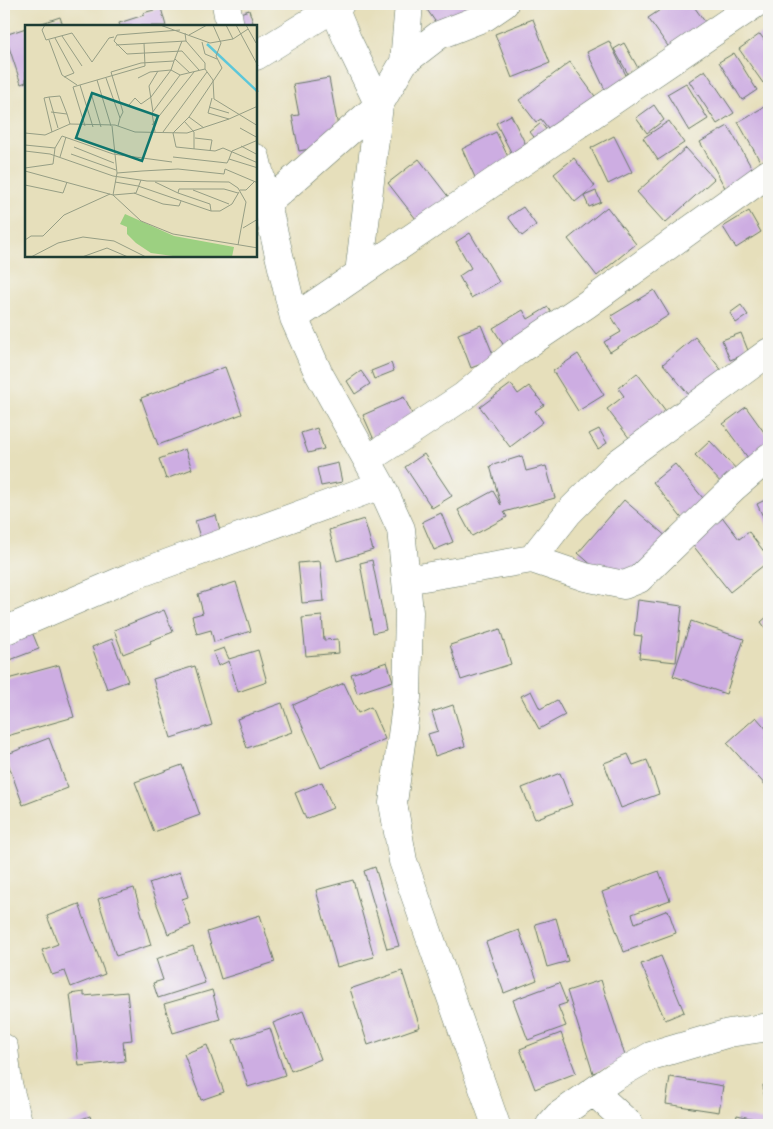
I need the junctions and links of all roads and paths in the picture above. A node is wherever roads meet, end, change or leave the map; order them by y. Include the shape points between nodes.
1 (226, 4) edge
2 (409, 4) edge
3 (504, 4) edge
4 (755, 4) edge
5 (337, 6) edge
6 (230, 25) edge
7 (258, 55) edge
8 (404, 62) junction
9 (379, 105) junction
10 (258, 167) edge
11 (769, 173) edge
12 (266, 204) junction
13 (359, 274) junction
14 (294, 318) junction
15 (769, 352) edge
16 (769, 456) edge
17 (367, 460) junction
18 (381, 485) junction
19 (532, 559) junction
20 (406, 580) junction
21 (4, 630) edge
22 (769, 1027) edge
23 (4, 1048) edge
24 (594, 1092) junction
25 (19, 1125) edge
26 (496, 1125) edge
27 (550, 1125) edge
28 (630, 1125) edge

1 - 6 street
2 - 8 street
3 - 8 street via 485,17 439,35
4 - 13 street
5 - 7 street
5 - 9 street via 347,39
8 - 9 street
9 - 12 street
9 - 13 street
10 - 12 street
11 - 17 street via 516,352 464,396
12 - 14 street
13 - 14 street
14 - 17 street via 318,372
15 - 19 street via 618,463 568,513
16 - 19 street via 639,579 624,585 585,578
17 - 18 street
18 - 20 street via 401,529
18 - 21 street via 130,577
19 - 20 street
20 - 26 street via 409,612 407,698 393,803 403,861
22 - 24 street via 729,1033 651,1056
23 - 25 street via 8,1084
24 - 27 street
24 - 28 street

